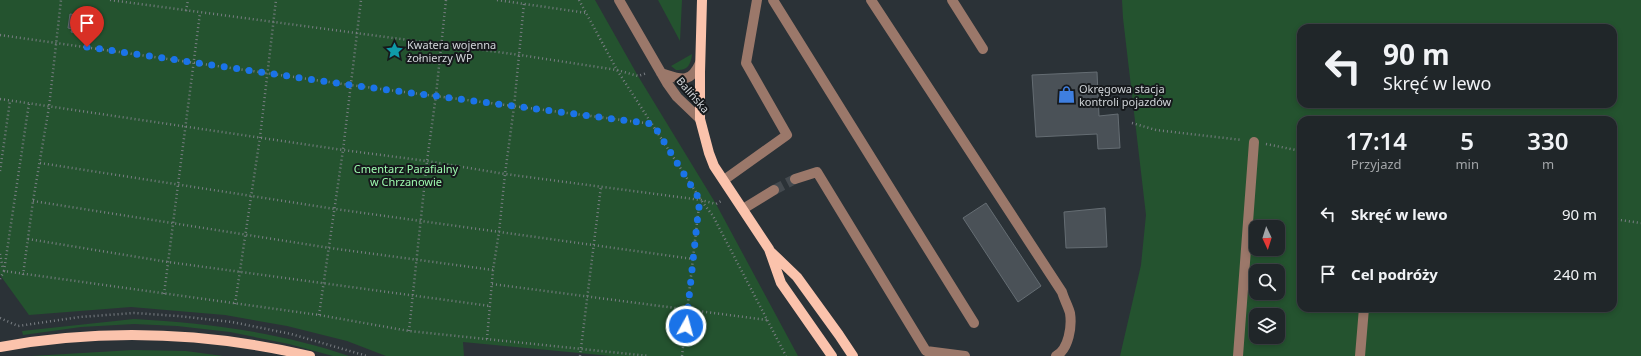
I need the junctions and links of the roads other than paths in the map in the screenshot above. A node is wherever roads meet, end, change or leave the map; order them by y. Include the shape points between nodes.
1 (619, 0) edge
2 (702, 0) edge
3 (757, 0) edge
4 (773, 0) edge
5 (871, 0) edge
6 (952, 0) edge
7 (983, 48) dead end
8 (700, 63) junction
9 (661, 73) junction
10 (700, 119) junction
11 (1254, 142) road end
12 (724, 180) junction
13 (795, 180) tunnel mouth
14 (774, 190) tunnel mouth
15 (743, 209) junction
16 (768, 249) junction
17 (1364, 312) edge
18 (974, 322) dead end
19 (816, 335) junction
20 (0, 347) edge
21 (310, 356) edge
22 (825, 356) edge
23 (832, 356) edge
24 (853, 356) edge
25 (965, 356) edge
26 (1056, 356) edge
27 (1238, 356) edge
28 (1360, 356) edge

1 - 9 street, Balińska
2 - 8 main road
3 - 12 street via 746,64 787,135
4 - 18 street
5 - 26 street via 1062,292 1070,313 1071,328 1066,344
6 - 7 street
8 - 9 street via 690,78 679,79
8 - 10 main road
9 - 10 street, Balińska via 677,97
10 - 12 main road, Balińska via 714,166
11 - 27 street
12 - 15 main road, Balińska
13 - 25 street via 817,172 926,351
14 - 15 street
15 - 16 main road, Balińska
16 - 19 main road, Balińska via 781,283
16 - 24 main road, Balińska via 797,277
17 - 28 street
19 - 22 main road
19 - 23 main road, Balińska
20 - 21 main road via 75,337 155,334 239,342

